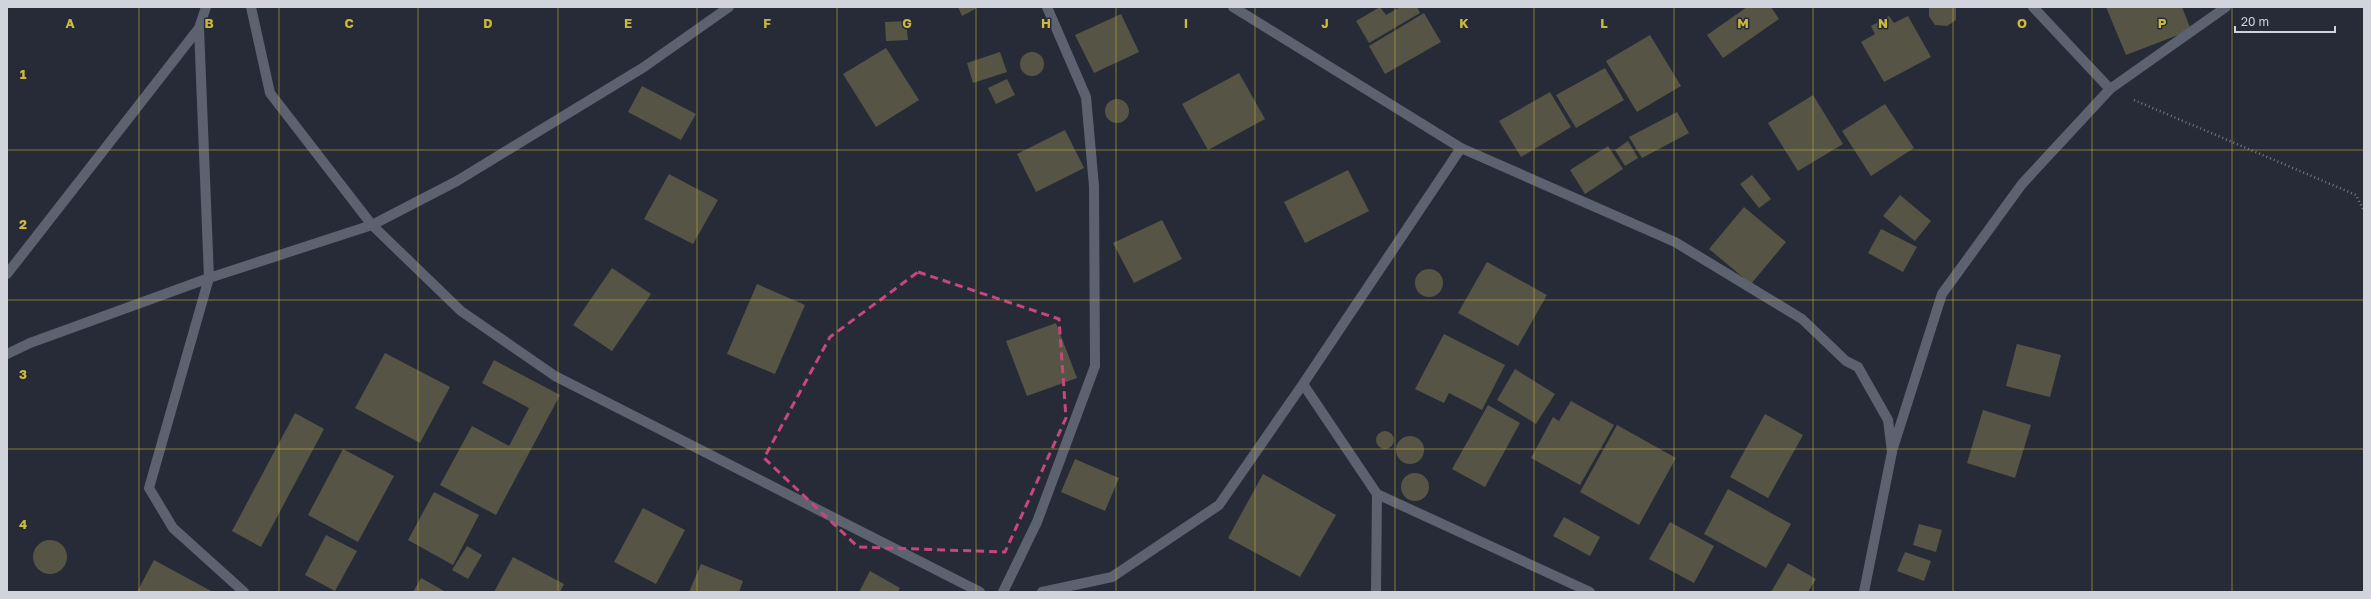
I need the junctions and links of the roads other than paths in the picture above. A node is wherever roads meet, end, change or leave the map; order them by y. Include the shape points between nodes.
1 (206, 7) edge
2 (251, 7) edge
3 (729, 7) edge
4 (1047, 7) edge
5 (1233, 7) edge
6 (2033, 7) edge
7 (2226, 7) edge
8 (199, 28) junction
9 (2110, 89) junction
10 (1462, 148) junction
11 (372, 225) junction
12 (7, 274) edge
13 (208, 278) junction
14 (7, 354) edge
15 (1303, 384) junction
16 (1892, 452) junction
17 (1378, 494) junction
18 (244, 592) edge
19 (980, 592) edge
20 (1003, 592) edge
21 (1042, 592) edge
22 (1376, 592) edge
23 (1590, 592) edge
24 (1864, 592) edge

1 - 8 street
2 - 11 street via 270,93
3 - 11 street via 638,71 457,181
4 - 20 street via 1086,97 1094,186 1095,366 1036,522
5 - 10 street
6 - 9 street
7 - 9 street
8 - 12 street
8 - 13 street
9 - 16 street via 2022,184 1942,294
10 - 15 street
10 - 16 street via 1674,242 1802,319 1846,361 1858,367 1888,420
11 - 13 street
11 - 19 street via 461,311 555,376
13 - 14 street via 30,342
13 - 18 street via 149,488 173,528
15 - 17 street
15 - 21 street via 1219,505 1112,577
16 - 24 street
17 - 22 street
17 - 23 street

